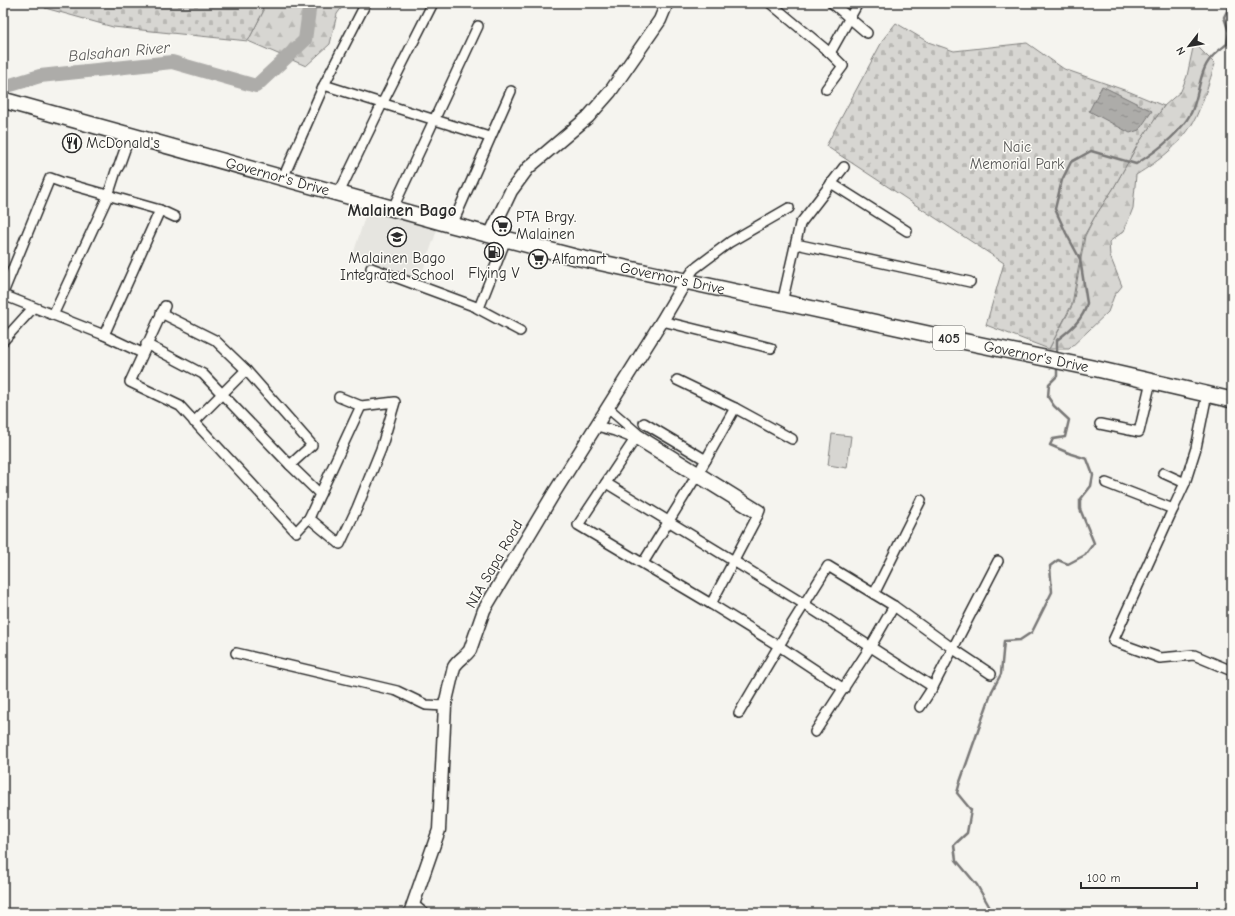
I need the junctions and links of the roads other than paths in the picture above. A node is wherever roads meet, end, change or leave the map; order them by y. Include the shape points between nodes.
1 (366, 3) edge
2 (433, 3) edge
3 (667, 3) edge
4 (770, 3) edge
5 (832, 3) edge
6 (858, 3) edge
7 (849, 19) junction
8 (478, 26) dead end
9 (867, 33) dead end
10 (830, 53) junction
11 (324, 85) junction
12 (826, 89) dead end
13 (511, 91) dead end
14 (3, 100) edge
15 (382, 104) junction
16 (434, 120) junction
17 (489, 137) junction
18 (126, 138) junction
19 (844, 167) dead end
20 (283, 178) junction
21 (831, 183) junction
22 (339, 193) junction
23 (108, 196) junction
24 (393, 208) junction
25 (789, 208) dead end
26 (160, 210) junction
27 (175, 217) dead end
28 (452, 224) junction
29 (908, 231) dead end
30 (490, 235) junction
31 (506, 239) junction
32 (796, 244) junction
33 (371, 268) dead end
34 (684, 282) junction
35 (970, 282) dead end
36 (3, 294) edge
37 (782, 303) junction
38 (33, 308) junction
39 (477, 308) junction
40 (53, 315) junction
41 (662, 321) junction
42 (520, 331) dead end
43 (104, 335) junction
44 (3, 341) edge
45 (771, 348) dead end
46 (144, 349) junction
47 (246, 370) junction
48 (677, 380) dead end
49 (1151, 381) junction
50 (223, 394) junction
51 (1207, 394) junction
52 (339, 397) dead end
53 (1232, 400) edge
54 (361, 406) junction
55 (608, 408) junction
56 (735, 408) junction
57 (194, 422) junction
58 (644, 423) dead end
59 (1100, 424) dead end
60 (597, 426) junction
61 (636, 437) junction
62 (792, 438) dead end
63 (706, 460) junction
64 (290, 465) junction
65 (1163, 473) dead end
66 (698, 475) junction
67 (606, 483) junction
68 (1106, 483) dead end
69 (1185, 483) junction
70 (320, 494) junction
71 (920, 500) dead end
72 (1173, 509) junction
73 (309, 518) junction
74 (668, 522) junction
75 (734, 561) junction
76 (998, 561) dead end
77 (643, 564) junction
78 (874, 594) junction
79 (711, 604) junction
80 (804, 604) junction
81 (894, 606) junction
82 (779, 646) junction
83 (871, 646) junction
84 (952, 648) junction
85 (236, 653) dead end
86 (1232, 671) edge
87 (991, 674) dead end
88 (933, 687) junction
89 (844, 689) junction
90 (445, 706) junction
91 (920, 707) dead end
92 (740, 713) dead end
93 (815, 732) dead end
94 (412, 908) edge
95 (424, 913) edge

1 - 11 street
2 - 15 street
3 - 30 street via 660,20 610,92 588,117 528,168 511,191
4 - 10 street
5 - 7 street
6 - 7 street
7 - 9 street
7 - 10 street
8 - 16 street
10 - 12 street via 843,66
11 - 15 street
11 - 20 street
13 - 17 street
14 - 18 main road, Governor's Drive / 405
15 - 16 street
15 - 22 street
16 - 17 street
16 - 24 street
17 - 28 street
18 - 20 main road, Governor's Drive / 405
18 - 23 street
19 - 21 street
20 - 22 main road, Governor's Drive / 405
21 - 29 street
21 - 32 street via 800,224
22 - 24 main road, Governor's Drive / 405
23 - 26 street
23 - 36 street via 50,178
23 - 40 street
24 - 28 main road, Governor's Drive / 405
25 - 34 street via 730,242 694,268
26 - 27 street
26 - 43 street
28 - 30 main road, Governor's Drive / 405
30 - 31 main road, Governor's Drive / 405
31 - 34 main road, Governor's Drive / 405
31 - 39 street
32 - 35 street
32 - 37 street
33 - 39 street
34 - 37 main road, Governor's Drive / 405
34 - 41 street, NIA Sapa Road
36 - 38 street
37 - 49 main road, Governor's Drive / 405
38 - 40 street
38 - 44 street
39 - 42 street
40 - 43 street
41 - 45 street
41 - 55 street, NIA Sapa Road
43 - 46 street
46 - 47 street via 163,309 215,340
46 - 50 street via 203,374
46 - 57 street via 130,382 180,406
47 - 50 street
47 - 64 street via 312,445
48 - 56 street
49 - 51 main road, Governor's Drive / 405
49 - 59 street via 1139,432
50 - 57 street
50 - 64 street
51 - 53 main road, Governor's Drive / 405
51 - 69 street via 1196,448
52 - 54 street
54 - 70 street
54 - 73 street via 395,402 381,448 340,544
55 - 60 street, NIA Sapa Road
55 - 61 street
56 - 62 street
56 - 63 street
57 - 73 street via 296,532
58 - 63 street
60 - 61 street
60 - 90 street, NIA Sapa Road via 484,610 470,650 454,667
61 - 66 street
61 - 67 street
63 - 66 street
64 - 70 street
65 - 69 street
66 - 74 street
66 - 75 street via 760,510
67 - 74 street
67 - 77 street via 578,525
68 - 72 street
69 - 72 street
70 - 73 street
71 - 78 street
72 - 86 street via 1113,641 1160,658 1194,655
74 - 75 street
74 - 77 street
75 - 79 street
75 - 80 street
76 - 84 street
77 - 79 street
78 - 80 street via 828,566
78 - 81 street
79 - 82 street
80 - 82 street
80 - 83 street
81 - 83 street
81 - 84 street
82 - 89 street
82 - 92 street
83 - 88 street
83 - 89 street
84 - 87 street
84 - 88 street
85 - 90 street via 397,692 426,705
88 - 91 street
89 - 93 street
90 - 94 street, NIA Sapa Road via 439,830
94 - 95 street

